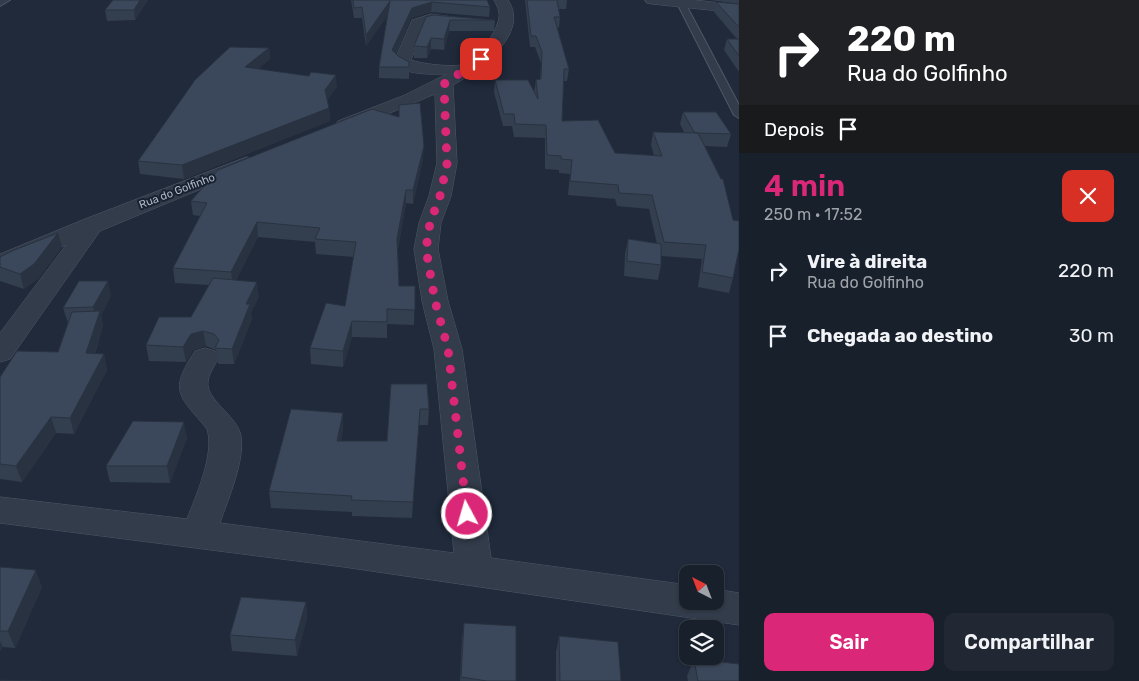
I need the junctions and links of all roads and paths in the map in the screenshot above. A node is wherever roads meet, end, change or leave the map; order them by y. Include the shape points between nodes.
1 (6, 0) edge
2 (502, 0) edge
3 (652, 0) edge
4 (681, 3) junction
5 (0, 4) edge
6 (739, 10) edge
7 (490, 24) junction
8 (455, 77) junction
9 (739, 115) edge
10 (330, 130) edge
11 (266, 156) edge
12 (93, 224) junction
13 (0, 263) edge
14 (0, 353) edge
15 (205, 357) dead end
16 (0, 510) edge
17 (199, 533) junction
18 (474, 569) junction
19 (679, 600) edge
20 (724, 606) edge
21 (739, 608) edge

1 - 5 lane
2 - 7 street via 508,16
3 - 4 street
4 - 6 street
4 - 9 lane
7 - 8 street via 496,45
7 - 8 street via 431,20 417,23 402,62
8 - 10 street
8 - 18 street via 447,164 426,249 448,349
11 - 12 street, Rua do Golfinho
12 - 13 street, Rua do Golfinho
12 - 14 street
15 - 17 street via 193,382 194,394 216,418 225,435 224,454
16 - 17 street
17 - 18 street
18 - 19 street
20 - 21 street

